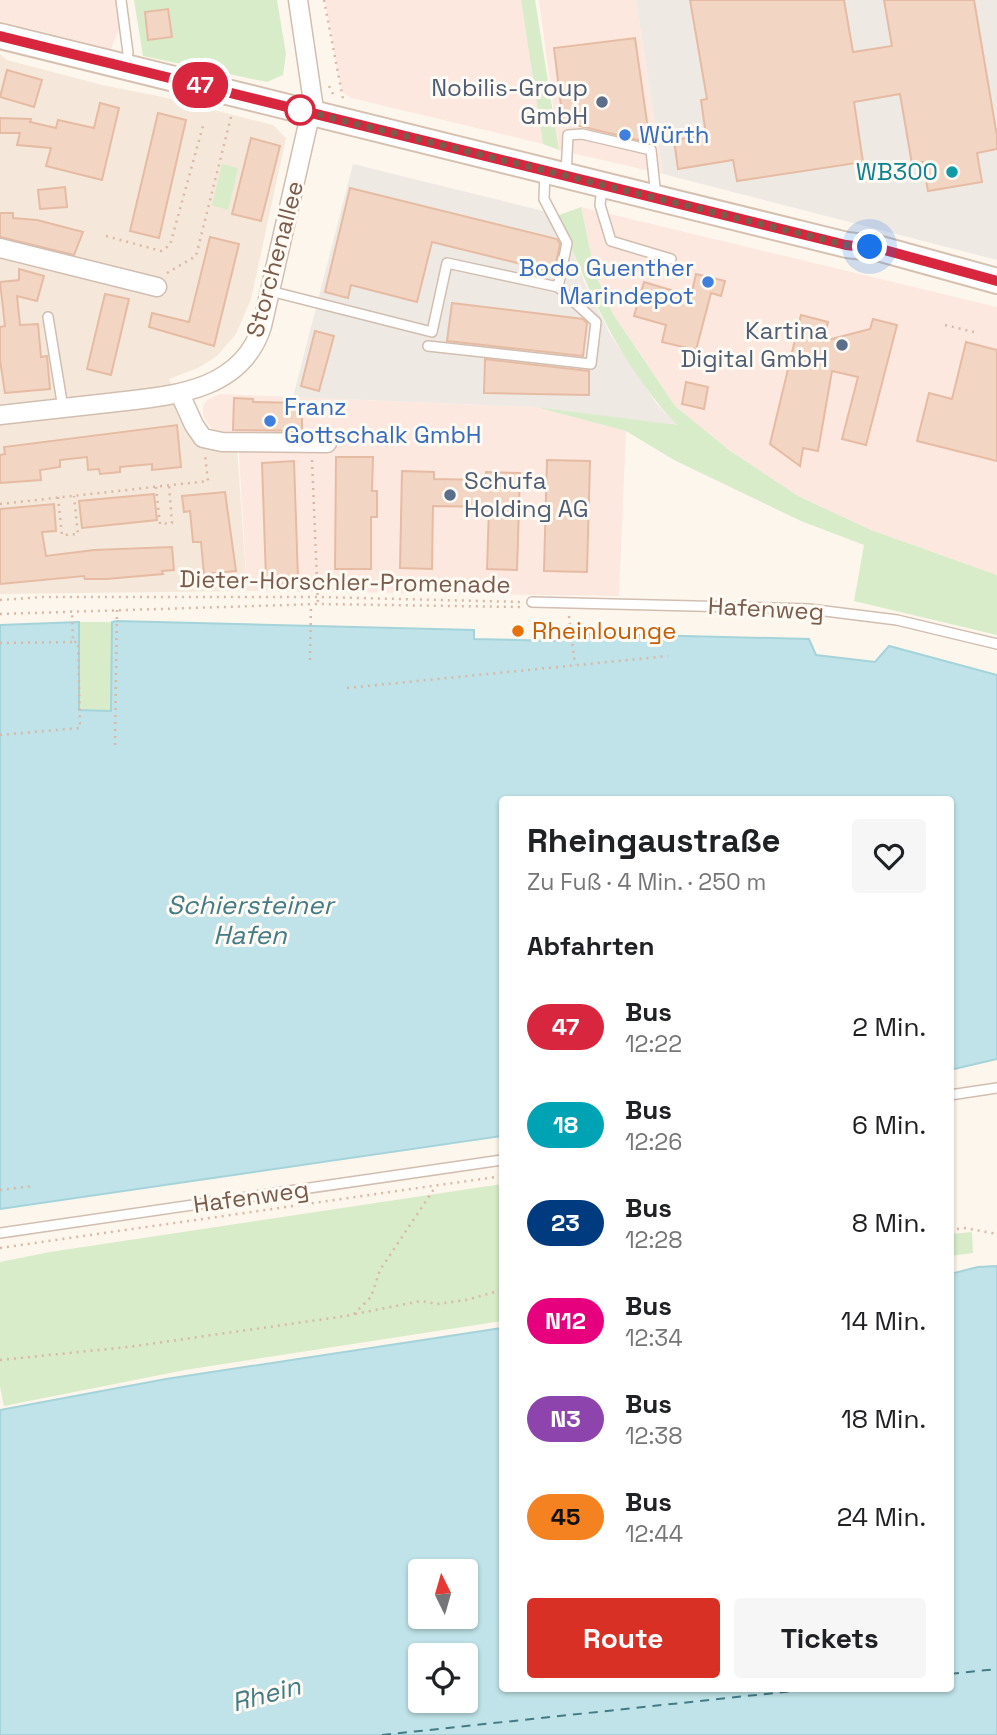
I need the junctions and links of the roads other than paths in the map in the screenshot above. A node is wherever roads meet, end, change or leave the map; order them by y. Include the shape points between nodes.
1 (121, 0) edge
2 (298, 0) edge
3 (0, 36) edge
4 (125, 67) junction
5 (312, 113) junction
6 (555, 174) junction
7 (603, 185) junction
8 (657, 198) junction
9 (0, 248) edge
10 (671, 260) dead end
11 (997, 281) edge
12 (157, 287) road end
13 (558, 287) junction
14 (270, 291) junction
15 (48, 317) dead end
16 (428, 346) dead end
17 (180, 394) junction
18 (63, 408) junction
19 (0, 415) edge
20 (327, 443) dead end
21 (532, 602) road end
22 (997, 644) edge
23 (997, 1088) edge
24 (954, 1094) edge
25 (499, 1160) edge
26 (0, 1233) edge

1 - 4 lane via 128,53
2 - 5 street, Storchenallee via 312,84
3 - 4 main road
4 - 5 main road
5 - 6 main road
5 - 14 street, Storchenallee
6 - 7 main road
6 - 8 lane via 568,135 651,150
6 - 13 lane via 544,199 568,243
7 - 8 main road
7 - 10 lane via 600,205 611,242
8 - 11 main road via 890,260 912,260
9 - 12 street
13 - 14 lane via 447,263 432,332
13 - 16 lane via 596,322 591,364
14 - 17 street, Storchenallee via 251,349 221,378
15 - 18 lane
17 - 18 street, Storchenallee
17 - 20 street via 203,438
18 - 19 street, Storchenallee
21 - 22 lane, Hafenweg via 809,609 897,620
23 - 24 lane
25 - 26 lane, Hafenweg

